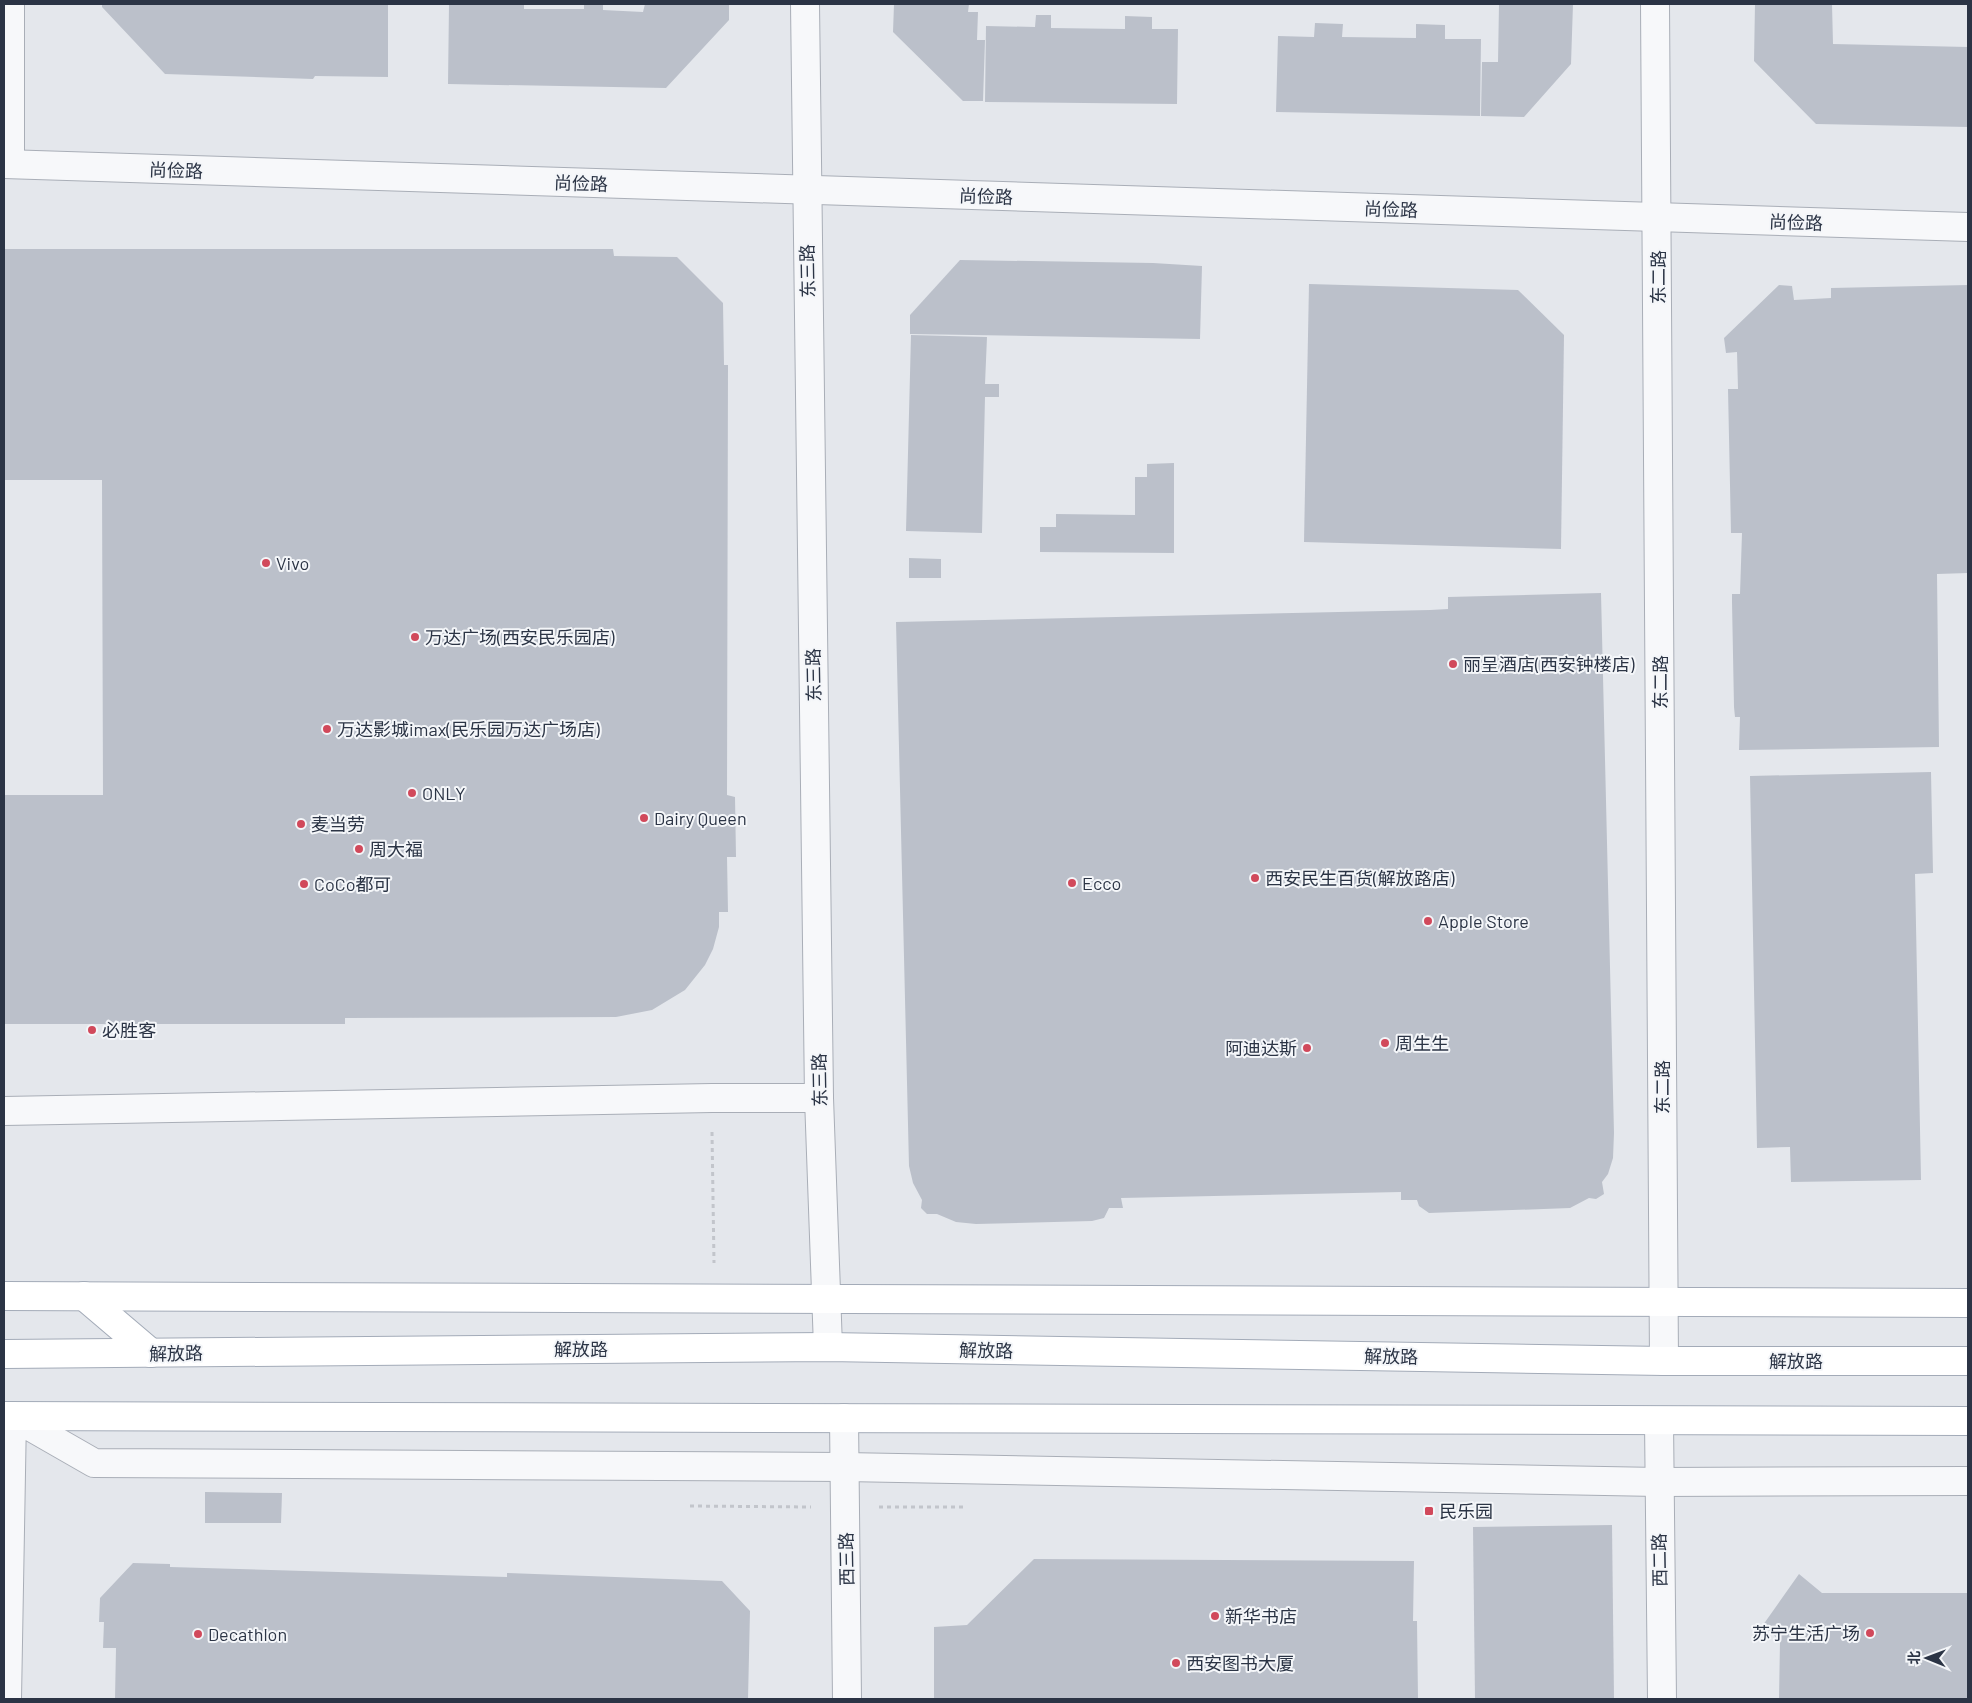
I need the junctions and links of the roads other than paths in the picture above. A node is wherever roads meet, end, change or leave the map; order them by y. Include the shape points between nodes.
1 (10, 4) edge
2 (805, 4) edge
3 (1655, 4) edge
4 (7, 164) edge
5 (806, 190) junction
6 (1658, 217) junction
7 (1968, 227) edge
8 (819, 1098) junction
9 (4, 1111) edge
10 (4, 1296) edge
11 (84, 1296) junction
12 (826, 1300) junction
13 (1664, 1303) junction
14 (1968, 1303) edge
15 (828, 1347) junction
16 (151, 1353) junction
17 (4, 1354) edge
18 (1664, 1360) junction
19 (1968, 1361) edge
20 (8, 1416) edge
21 (844, 1418) junction
22 (1659, 1421) junction
23 (1968, 1421) edge
24 (845, 1467) junction
25 (1968, 1481) edge
26 (1658, 1482) junction
27 (7, 1699) edge
28 (847, 1699) edge
29 (1662, 1699) edge

1 - 4 street
2 - 5 street, 东三路
3 - 6 street, 东二路
4 - 5 street, 尚俭路
5 - 6 street, 尚俭路
5 - 8 street, 东三路
6 - 7 street, 尚俭路
6 - 13 street, 东二路
8 - 9 street
8 - 12 street, 东三路
10 - 11 main road
11 - 12 main road
11 - 16 main road
12 - 13 main road
12 - 15 street, 东三路
13 - 14 main road
13 - 18 street, 东二路
15 - 16 main road, 解放路
15 - 18 main road, 解放路
16 - 17 main road, 解放路
18 - 19 main road, 解放路
20 - 21 main road
20 - 24 street via 94,1463
20 - 27 street
21 - 22 main road
21 - 24 street, 西三路
22 - 23 main road
22 - 26 street, 西二路
24 - 26 street
24 - 28 street, 西三路
25 - 26 street
26 - 29 street, 西二路

